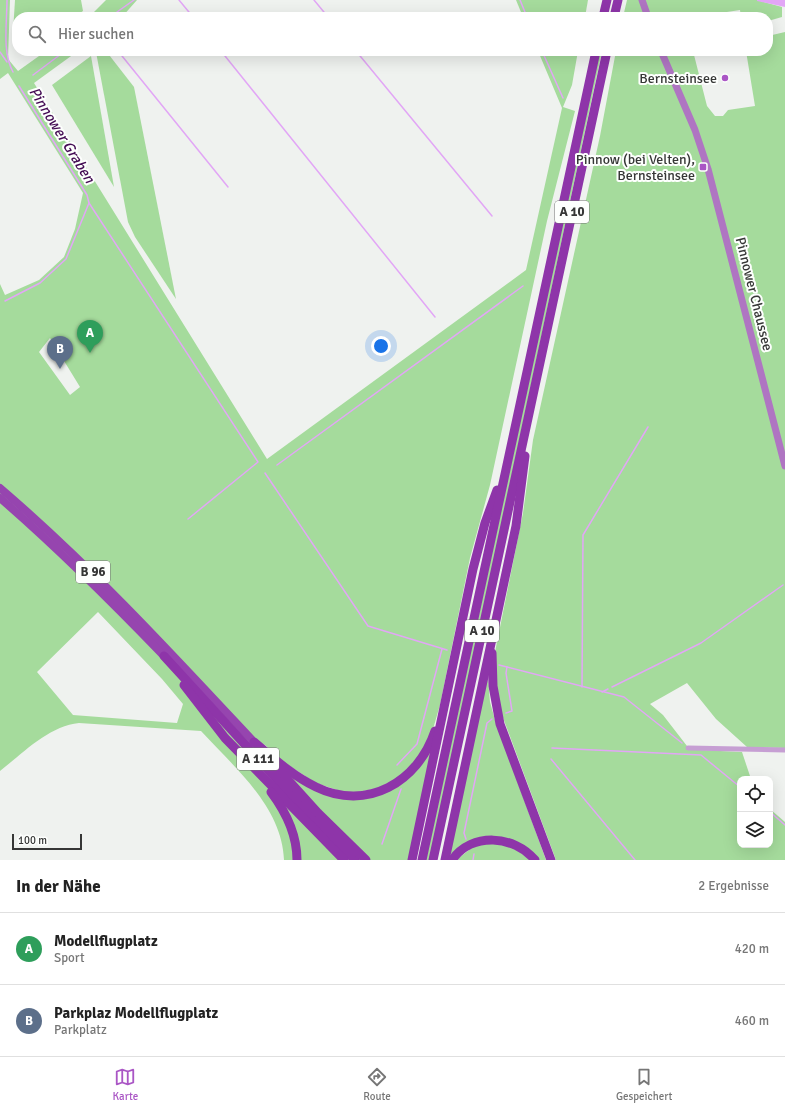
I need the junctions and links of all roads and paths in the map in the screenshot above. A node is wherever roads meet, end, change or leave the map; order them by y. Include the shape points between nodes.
1 (607, 0) edge
2 (618, 0) edge
3 (642, 0) edge
4 (604, 12) edge
5 (615, 12) edge
6 (646, 12) edge
7 (595, 56) edge
8 (606, 56) edge
9 (663, 56) edge
10 (528, 415) junction
11 (508, 461) junction
12 (785, 466) edge
13 (0, 488) edge
14 (0, 498) edge
15 (501, 591) junction
16 (164, 656) junction
17 (451, 672) junction
18 (254, 742) junction
19 (688, 748) dead end
20 (785, 750) edge
21 (253, 766) junction
22 (297, 860) edge
23 (344, 860) edge
24 (355, 860) edge
25 (366, 860) edge
26 (412, 860) edge
27 (422, 860) edge
28 (433, 860) edge
29 (445, 860) edge
30 (452, 860) edge
31 (535, 860) edge
32 (551, 860) edge

1 - 4 highway
2 - 5 highway
3 - 6 main road
7 - 11 highway, A 10
8 - 10 highway, A 10
9 - 12 main road, Pinnower Chaussee via 695,130 714,192
10 - 15 highway via 520,503
10 - 28 highway, A 10
11 - 17 highway via 482,534
11 - 27 highway, A 10
13 - 18 highway, B 96 via 52,532 115,594
14 - 16 highway, B 96 via 86,576
15 - 29 highway
15 - 32 highway via 492,656 495,700 500,724
16 - 21 highway via 211,722
16 - 24 highway, A 111 via 294,798
17 - 18 highway via 434,734 422,759 399,782 378,792 348,795 323,790 299,777
17 - 26 highway
18 - 25 highway, A 111
19 - 20 street
21 - 22 highway via 285,813 293,831
21 - 23 highway
30 - 31 highway via 469,846 491,840 515,844

